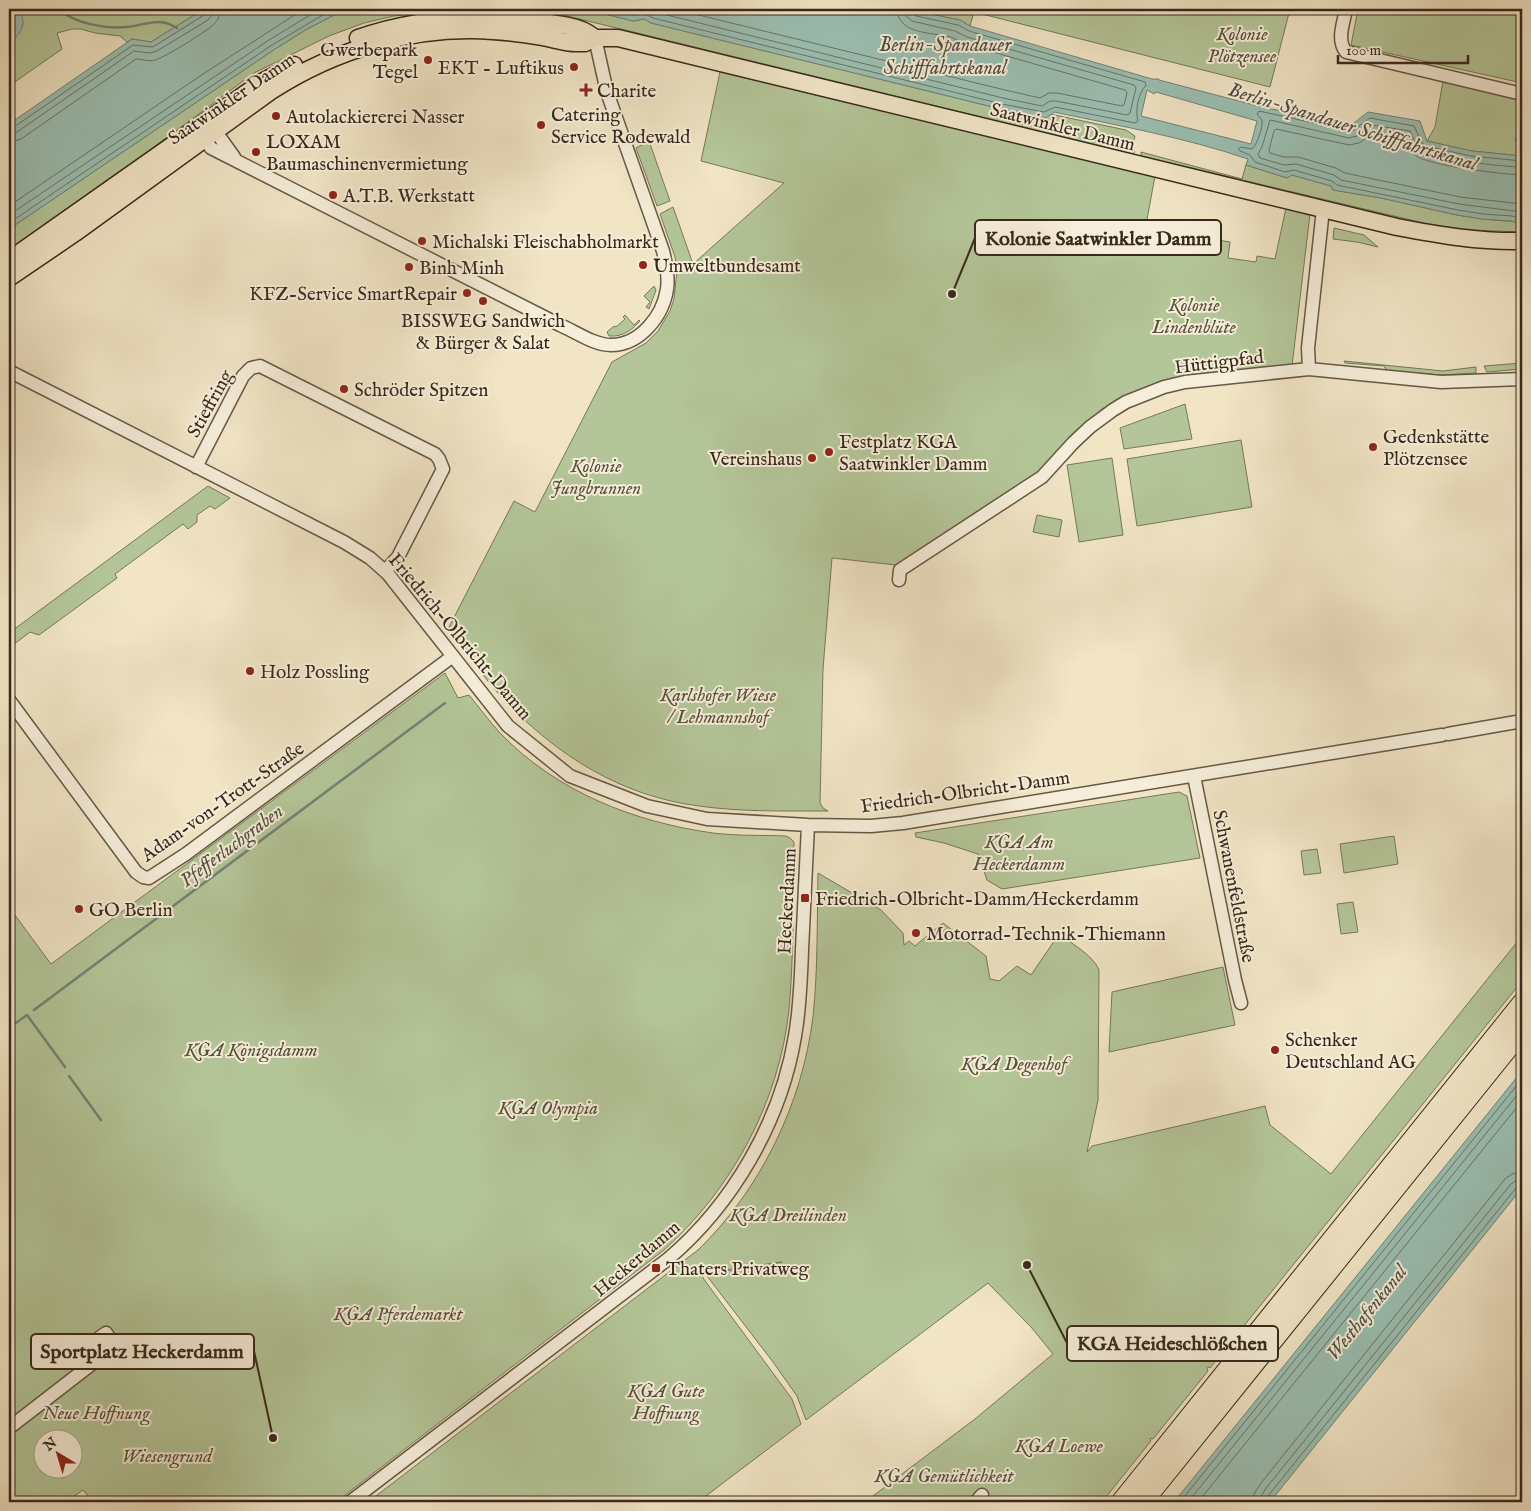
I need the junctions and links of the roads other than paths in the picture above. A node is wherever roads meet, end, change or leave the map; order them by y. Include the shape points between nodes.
1 (1346, 9) edge
2 (595, 38) junction
3 (1522, 94) edge
4 (206, 130) junction
5 (1323, 209) junction
6 (1522, 241) edge
7 (9, 260) edge
8 (9, 278) edge
9 (1309, 369) junction
10 (9, 371) edge
11 (1522, 379) edge
12 (196, 467) junction
13 (385, 571) junction
14 (899, 580) dead end
15 (453, 656) junction
16 (9, 700) edge
17 (1522, 721) edge
18 (1194, 776) junction
19 (808, 825) junction
20 (1522, 1003) edge
21 (1241, 1004) dead end
22 (1522, 1031) edge
23 (102, 1356) dead end
24 (9, 1428) edge
25 (350, 1502) edge
26 (1120, 1502) edge
27 (1143, 1502) edge

1 - 3 street via 1340,38 1346,52
2 - 4 main road, Saatwinkler Damm via 576,43 508,32 448,31 384,41 335,57 298,75
2 - 4 street via 607,92 668,272 667,290 660,312 639,336 623,344 610,345 588,339 236,159
2 - 5 main road, Saatwinkler Damm via 624,40
4 - 7 main road, Saatwinkler Damm
4 - 8 main road, Saatwinkler Damm via 81,229
5 - 6 main road, Saatwinkler Damm via 1453,238
5 - 9 street via 1308,348
9 - 11 street, Hüttigpfad via 1441,382
9 - 14 street, Hüttigpfad via 1185,382 1164,386 1126,402 1090,427 1042,477 900,570
10 - 12 street, Friedrich-Olbricht-Damm
12 - 13 street, Friedrich-Olbricht-Damm via 344,542
12 - 13 street, Stieffring via 243,376 251,368 260,366 435,454 443,468 398,557
13 - 15 street, Friedrich-Olbricht-Damm
15 - 16 street, Adam-von-Trott-Straße via 149,878 136,872
15 - 19 street, Friedrich-Olbricht-Damm via 508,726 570,776 647,806 690,816
17 - 18 street, Friedrich-Olbricht-Damm
18 - 19 street, Friedrich-Olbricht-Damm via 903,823
18 - 21 street, Schwanenfeldstraße
19 - 25 street, Heckerdamm via 795,1037 785,1078 766,1128 736,1181 703,1224 668,1259
20 - 26 highway
22 - 27 highway
23 - 24 street

